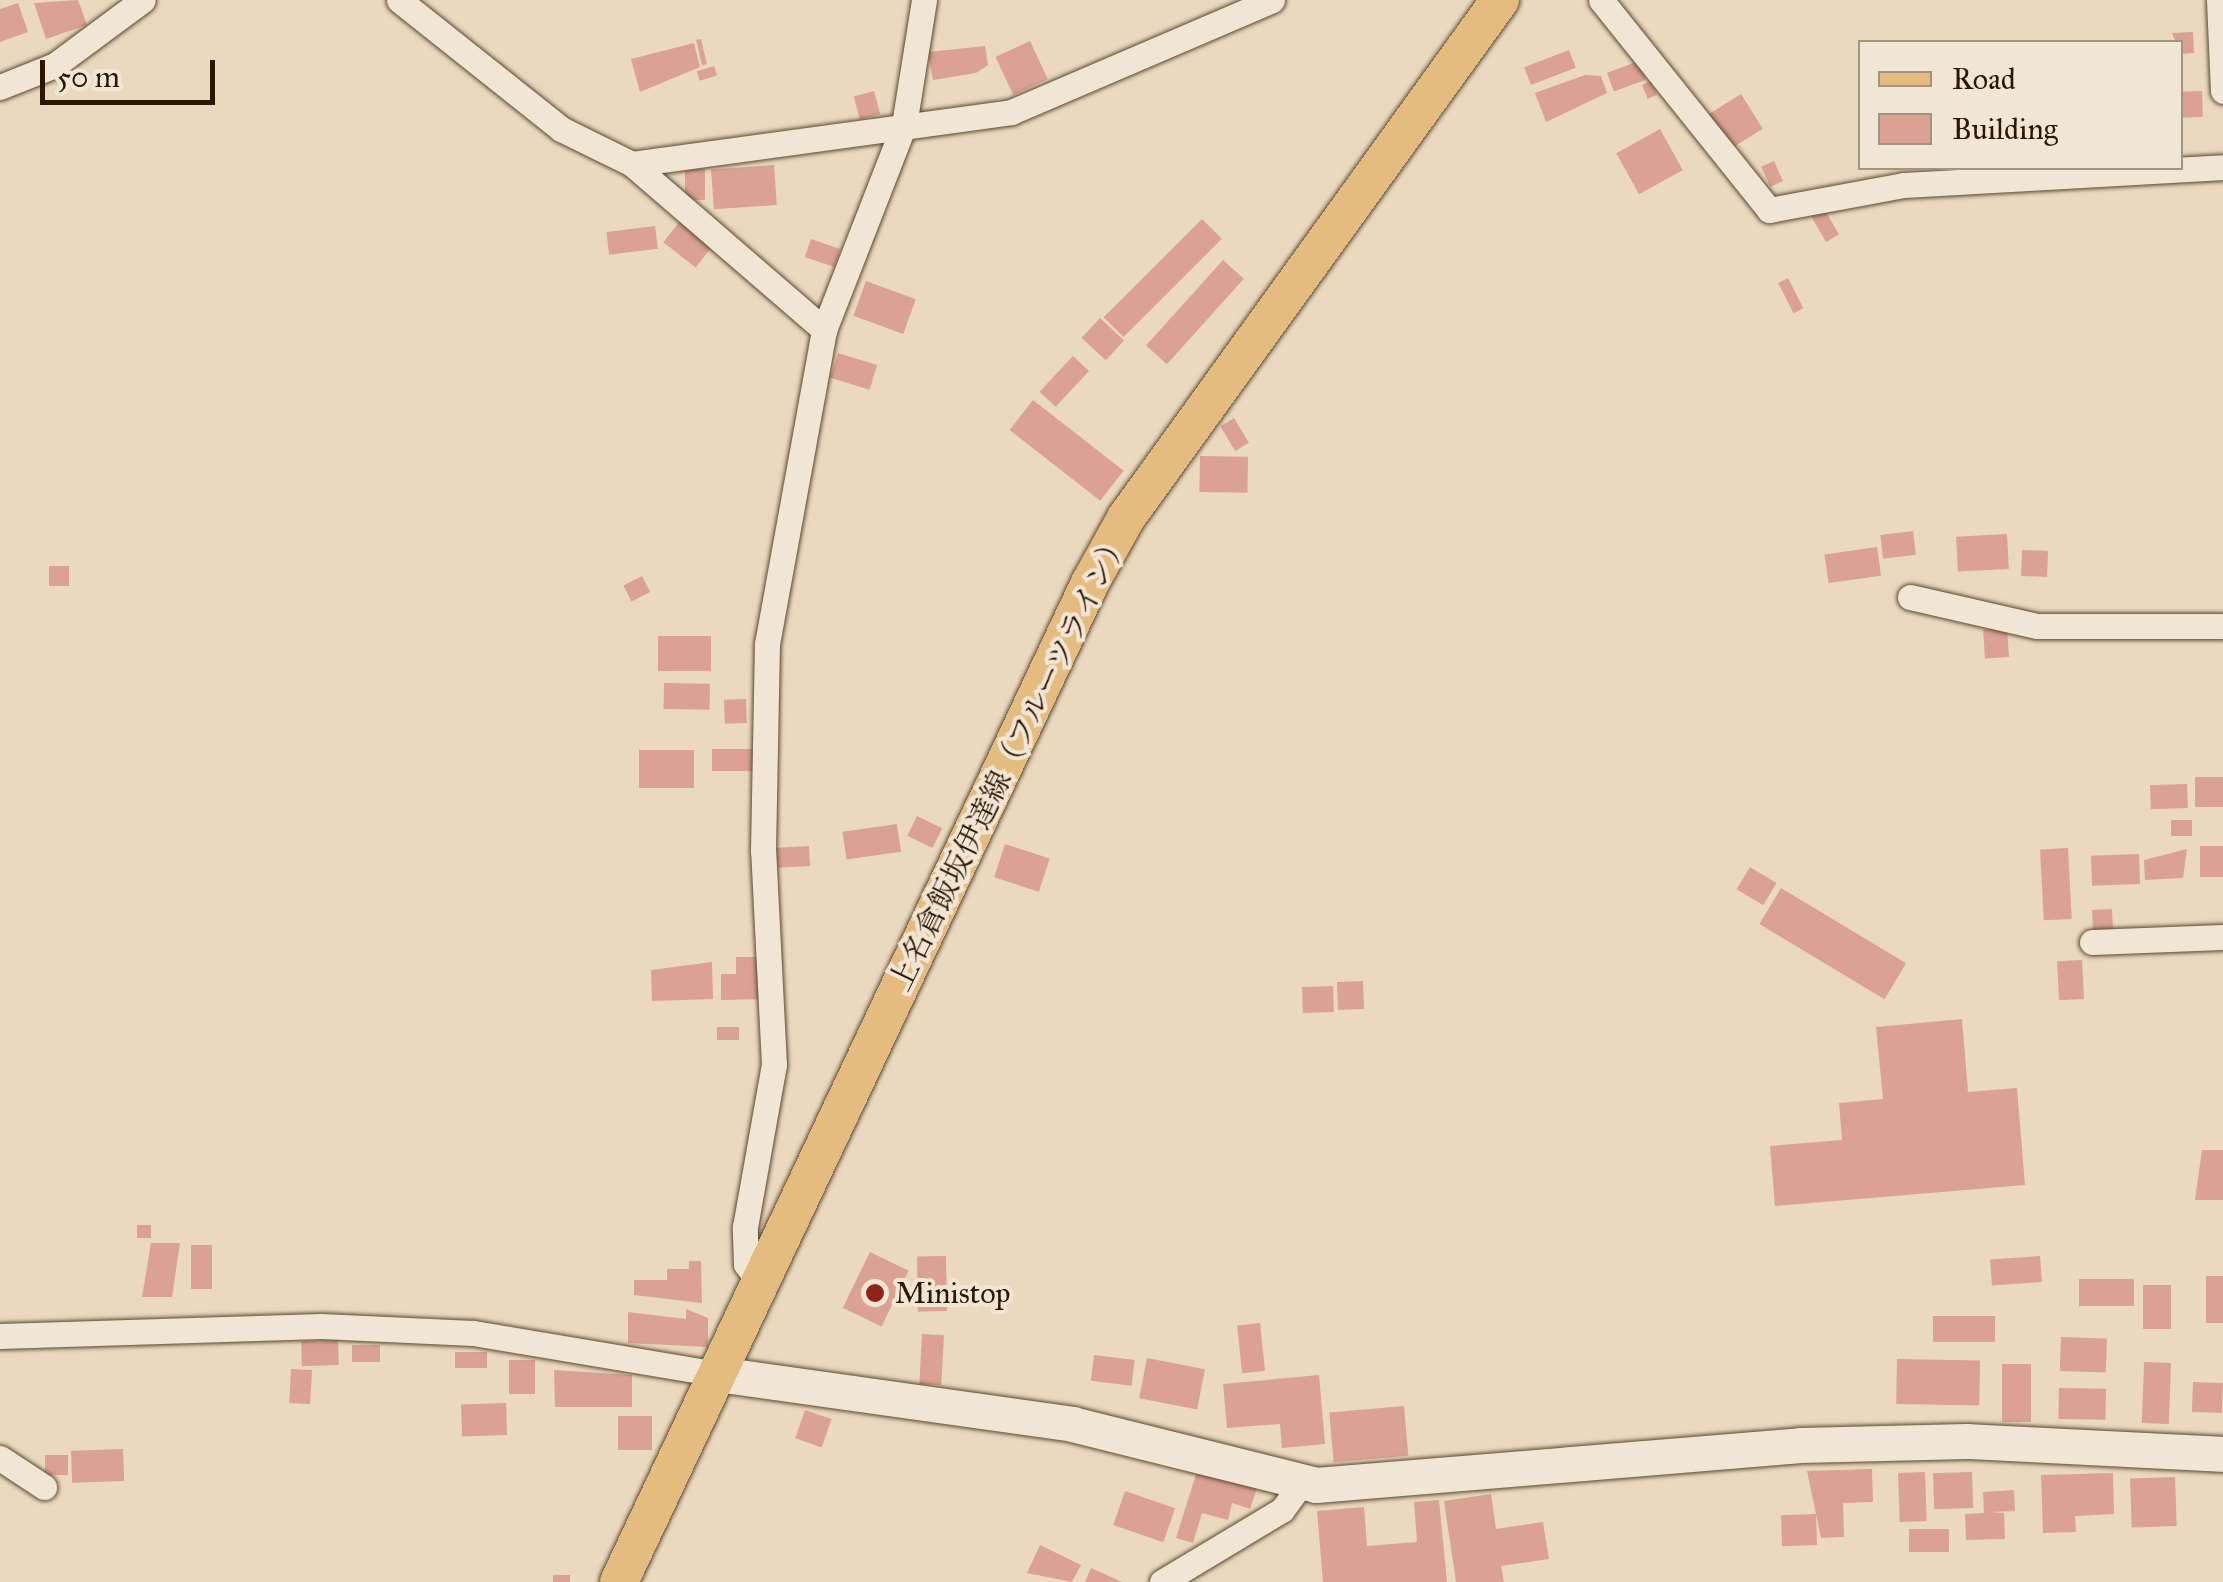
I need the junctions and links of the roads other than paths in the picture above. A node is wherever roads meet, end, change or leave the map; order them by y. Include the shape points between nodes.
1 (143, 0) edge
2 (399, 0) edge
3 (924, 0) edge
4 (1272, 0) edge
5 (1500, 0) edge
6 (1601, 0) edge
7 (2219, 0) edge
8 (0, 87) edge
9 (2223, 91) edge
10 (904, 125) junction
11 (632, 164) junction
12 (2223, 167) edge
13 (2183, 169) edge
14 (2170, 170) edge
15 (824, 330) junction
16 (1910, 597) dead end
17 (2223, 626) edge
18 (2223, 937) edge
19 (2092, 942) dead end
20 (760, 1284) junction
21 (0, 1336) edge
22 (718, 1374) junction
23 (2223, 1454) edge
24 (0, 1458) edge
25 (1301, 1484) junction
26 (44, 1487) dead end
27 (619, 1582) edge
28 (1162, 1582) edge

1 - 8 street via 55,65
2 - 11 street via 561,129
3 - 10 street
4 - 10 street via 1011,112
5 - 20 main road, 上名倉飯坂伊達線（フルーツライン） via 1117,534
6 - 14 street via 1768,210 1904,185
7 - 9 street
10 - 11 street
10 - 15 street
11 - 15 street
12 - 13 street
15 - 20 street via 767,644 763,870 774,1065 745,1227 746,1264
16 - 17 street via 2037,626
18 - 19 street
20 - 22 main road, 上名倉飯坂伊達線（フルーツライン）
21 - 22 street via 322,1326 473,1333
22 - 25 street via 1072,1424
22 - 27 main road, 上名倉飯坂伊達線（フルーツライン）
23 - 25 street via 1967,1441 1800,1445
24 - 26 street
25 - 28 street via 1282,1510

